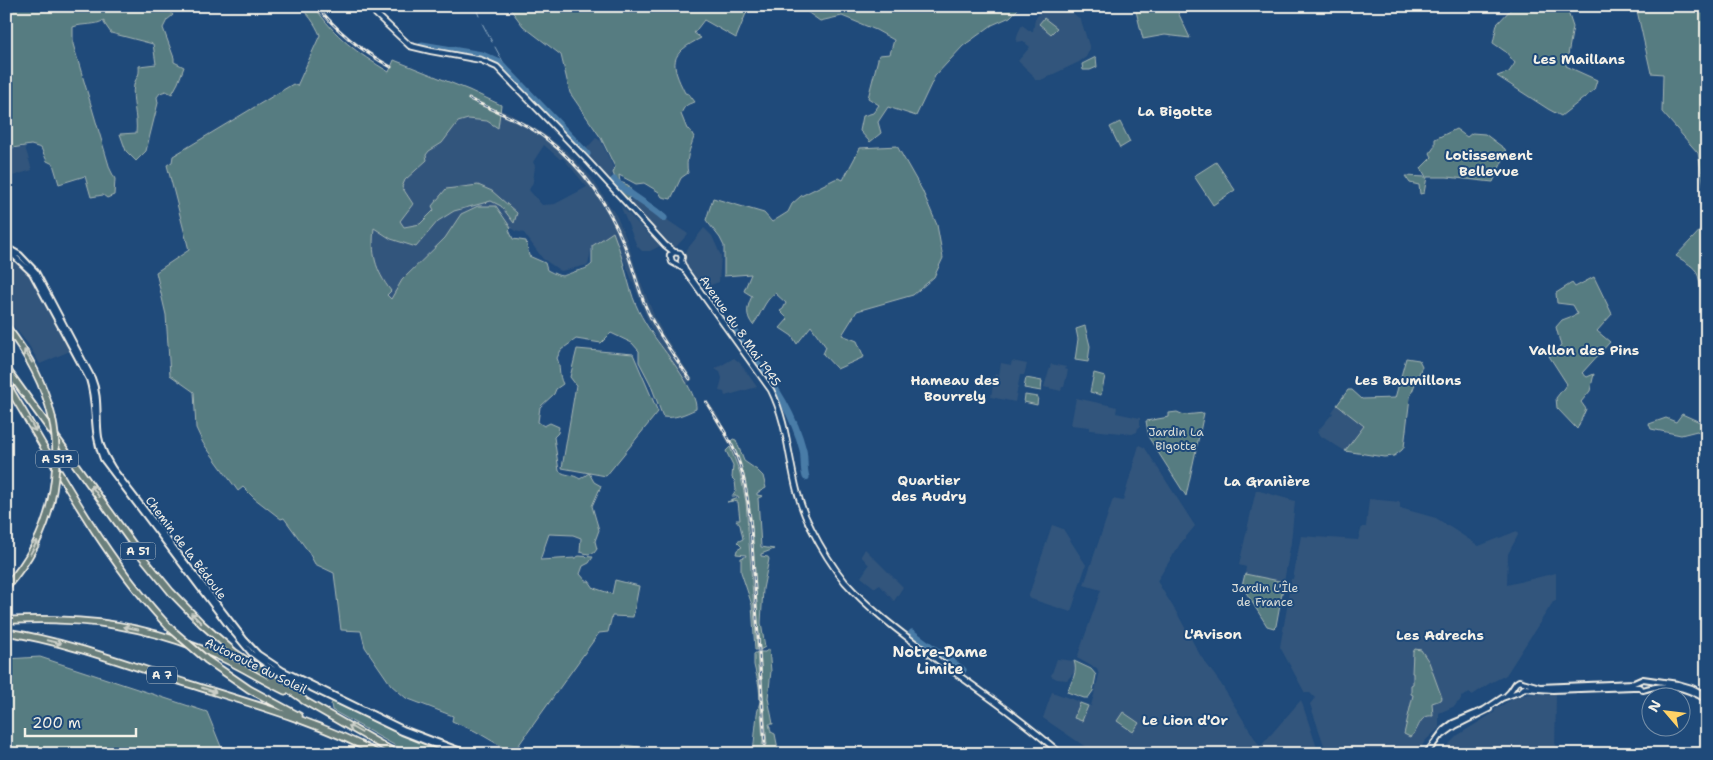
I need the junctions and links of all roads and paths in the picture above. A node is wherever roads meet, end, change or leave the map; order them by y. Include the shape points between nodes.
1 (373, 6) edge
2 (665, 245) junction
3 (6, 248) edge
4 (674, 252) junction
5 (670, 256) junction
6 (678, 262) junction
7 (6, 326) edge
8 (6, 368) edge
9 (6, 383) edge
10 (6, 587) edge
11 (6, 620) edge
12 (6, 632) edge
13 (1645, 680) junction
14 (1639, 682) junction
15 (1523, 683) junction
16 (1514, 687) junction
17 (1639, 687) joint
18 (1524, 688) junction
19 (1647, 688) joint
20 (1680, 688) edge
21 (1690, 690) edge
22 (1518, 692) junction
23 (1506, 696) junction
24 (1707, 698) edge
25 (304, 700) junction
26 (316, 725) junction
27 (378, 754) edge
28 (397, 754) edge
29 (458, 754) edge
30 (469, 754) edge
31 (1061, 754) edge
32 (1426, 754) edge

1 - 2 main road via 376,14 410,46 481,60 497,67
2 - 4 main road
2 - 5 main road
3 - 29 street, Chemin de la Bédoule via 32,273 89,379 94,396 96,437 103,459 251,653 286,676 402,732
3 - 30 street, Chemin de la Bédoule via 20,255 36,272 92,378 97,397 99,438 113,469 244,639 258,654 282,670 403,730
4 - 5 main road
4 - 6 main road via 681,254
5 - 6 main road via 671,260
6 - 31 main road, Avenue du 8 Mai 1945 via 771,390 780,411 797,496 810,526 845,581 874,612 1028,724
10 -> 7 highway, A 517, bridge via 33,550 42,529 51,501 56,461 56,439 43,387 34,366
25 -> 8 highway, A 51 via 234,652 171,592
9 -> 26 highway, A 51, bridge via 115,562 143,599 206,660 256,693
25 -> 11 highway, Autoroute du Soleil via 218,656 155,634 83,621
12 -> 26 highway, A 7 via 74,647
13 - 14 street
13 - 19 street
13 - 24 street via 1682,684
14 - 15 street via 1540,687
14 - 17 street
15 - 16 street via 1517,682
15 - 18 street
16 - 22 street
16 - 23 street
17 - 18 street
18 - 22 street
19 - 20 street
21 - 24 street
22 - 23 street
23 - 32 street via 1486,712 1439,737
28 -> 25 highway, Autoroute du Soleil
26 - 27 highway, A 7

